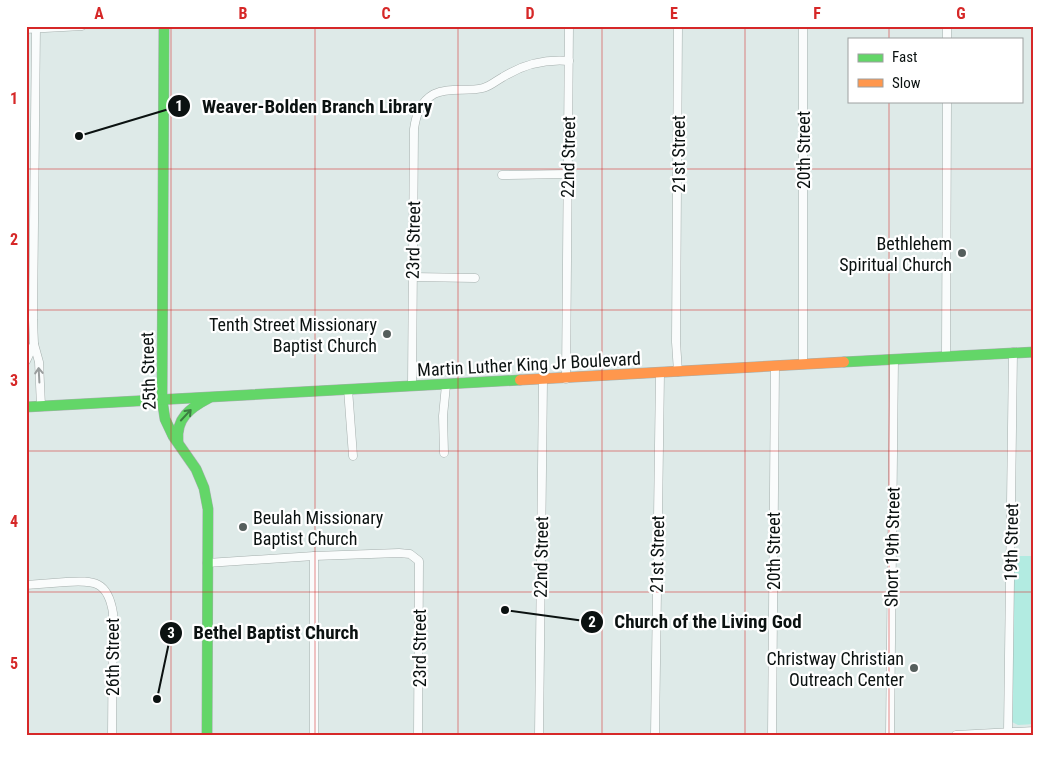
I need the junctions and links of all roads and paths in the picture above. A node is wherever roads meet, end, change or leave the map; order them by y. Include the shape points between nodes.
1 (82, 26) edge
2 (164, 26) edge
3 (569, 26) edge
4 (678, 26) edge
5 (803, 26) edge
6 (36, 27) edge
7 (26, 29) edge
8 (569, 61) junction
9 (947, 102) edge
10 (568, 174) junction
11 (502, 175) dead end
12 (35, 181) junction
13 (26, 182) edge
14 (413, 277) junction
15 (475, 278) dead end
16 (34, 344) junction
17 (1013, 352) junction
18 (1034, 352) edge
19 (946, 356) junction
20 (894, 359) junction
21 (26, 361) edge
22 (803, 364) junction
23 (775, 366) junction
24 (678, 372) junction
25 (660, 373) junction
26 (566, 378) junction
27 (543, 380) junction
28 (446, 385) junction
29 (412, 386) junction
30 (348, 389) junction
31 (213, 396) junction
32 (162, 399) junction
33 (41, 406) junction
34 (26, 407) edge
35 (179, 444) junction
36 (444, 453) dead end
37 (353, 456) dead end
38 (314, 556) junction
39 (207, 563) junction
40 (26, 585) edge
41 (1034, 731) edge
42 (1003, 733) edge
43 (112, 735) edge
44 (207, 735) edge
45 (314, 735) edge
46 (418, 735) edge
47 (539, 735) edge
48 (655, 735) edge
49 (772, 735) edge
50 (890, 735) edge
51 (956, 735) edge

1 - 6 street
2 - 32 main road, 25th Street
3 - 8 street, 22nd Street
4 - 24 street, 21st Street
5 - 22 street, 20th Street
6 - 7 street
6 - 12 street
8 - 10 street, 22nd Street
8 - 14 street, 23rd Street via 532,64 486,87 434,94 419,109 414,129
9 - 19 street
10 - 11 street
10 - 26 street, 22nd Street
12 - 13 street
12 - 16 street
14 - 15 street
14 - 29 street, 23rd Street
16 - 21 street
33 -> 16 street via 39,362
17 - 18 main road, Martin Luther King Jr Boulevard
17 - 19 main road, Martin Luther King Jr Boulevard
17 - 42 street, 19th Street
19 - 20 main road, Martin Luther King Jr Boulevard
20 - 22 main road, Martin Luther King Jr Boulevard
20 - 50 street, Short 19th Street
22 - 23 main road, Martin Luther King Jr Boulevard
23 - 24 main road, Martin Luther King Jr Boulevard
23 - 49 street, 20th Street
24 - 25 main road, Martin Luther King Jr Boulevard
25 - 26 main road, Martin Luther King Jr Boulevard
25 - 48 street, 21st Street
26 - 27 main road, Martin Luther King Jr Boulevard
27 - 28 main road, Martin Luther King Jr Boulevard
27 - 47 street, 22nd Street
28 - 29 main road, Martin Luther King Jr Boulevard
28 - 36 street
29 - 30 main road, Martin Luther King Jr Boulevard
30 - 31 main road, Martin Luther King Jr Boulevard
30 - 37 street
31 - 32 main road, Martin Luther King Jr Boulevard
35 -> 31 main road via 176,432 183,417
32 - 33 main road, Martin Luther King Jr Boulevard
32 - 35 main road, 25th Street via 165,420
33 - 34 main road, Martin Luther King Jr Boulevard
35 - 39 main road, 25th Street via 204,488 208,518
38 - 39 street
38 - 45 street
38 - 46 street, 23rd Street via 399,552 410,554 419,562
39 - 44 main road, 25th Street
40 - 43 street, 26th Street via 88,580 107,592 113,614
41 - 42 street
42 - 51 street

